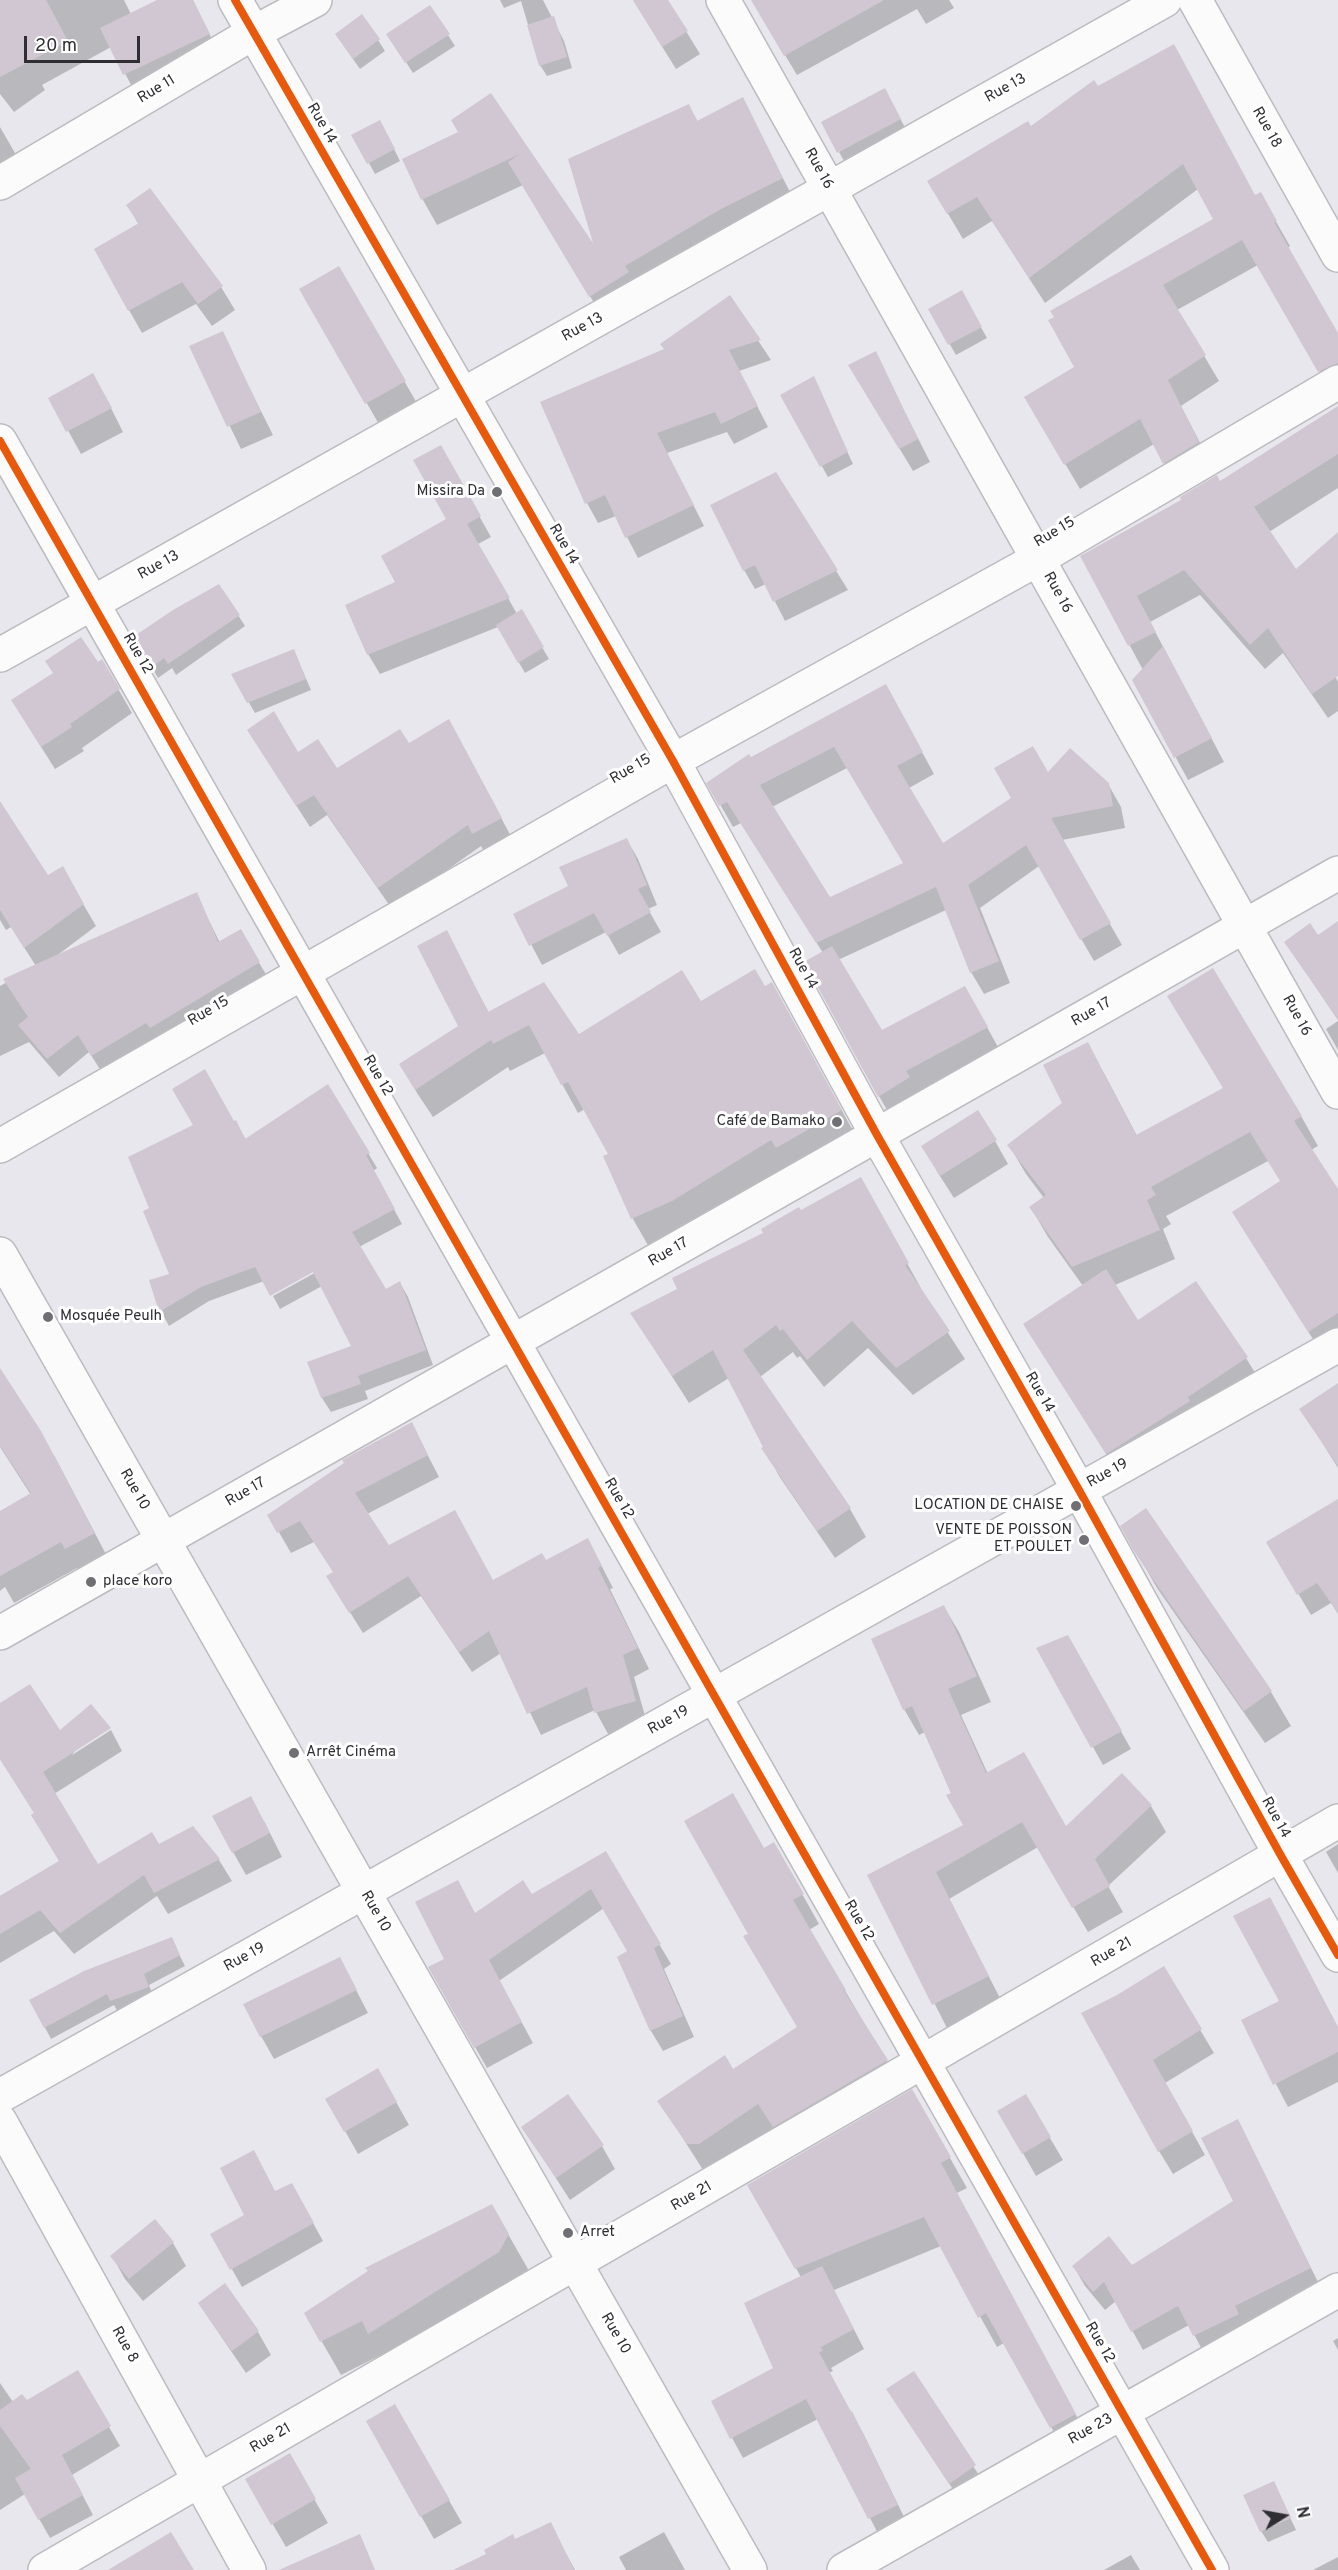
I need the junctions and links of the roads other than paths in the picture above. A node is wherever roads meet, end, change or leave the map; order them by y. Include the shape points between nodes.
1 (235, 0) edge
2 (315, 0) edge
3 (723, 0) edge
4 (1165, 0) edge
5 (1195, 0) edge
6 (254, 33) junction
7 (0, 183) edge
8 (829, 189) junction
9 (1338, 255) edge
10 (1338, 382) edge
11 (461, 396) junction
12 (0, 441) edge
13 (1038, 559) junction
14 (92, 603) junction
15 (0, 655) edge
16 (673, 761) junction
17 (1338, 873) edge
18 (1245, 926) junction
19 (304, 974) junction
20 (1338, 1092) edge
21 (877, 1135) junction
22 (0, 1146) edge
23 (0, 1254) edge
24 (513, 1342) junction
25 (1338, 1345) edge
26 (1079, 1490) junction
27 (163, 1540) junction
28 (0, 1633) edge
29 (714, 1695) junction
30 (1338, 1821) edge
31 (1280, 1854) junction
32 (364, 1892) junction
33 (1338, 1955) edge
34 (923, 2063) junction
35 (0, 2096) edge
36 (0, 2121) edge
37 (575, 2264) junction
38 (1338, 2290) edge
39 (1122, 2412) junction
40 (199, 2481) junction
41 (45, 2570) edge
42 (249, 2570) edge
43 (750, 2570) edge
44 (844, 2570) edge
45 (1212, 2570) edge

1 - 6 street, Rue 14
2 - 6 street, Rue 11
3 - 8 street, Rue 16
4 - 8 street, Rue 13
5 - 9 street, Rue 18
6 - 7 street, Rue 11
6 - 11 street, Rue 14
8 - 11 street, Rue 13
8 - 13 street, Rue 16
10 - 13 street, Rue 15
11 - 14 street, Rue 13
11 - 16 street, Rue 14
12 - 14 street, Rue 12
13 - 16 street, Rue 15
13 - 18 street, Rue 16
14 - 15 street, Rue 13
14 - 19 street, Rue 12
16 - 19 street, Rue 15
16 - 21 street, Rue 14
17 - 18 street, Rue 17
18 - 20 street, Rue 16
18 - 21 street, Rue 17
19 - 22 street, Rue 15
19 - 24 street, Rue 12
21 - 24 street, Rue 17
21 - 26 street, Rue 14
23 - 27 street, Rue 10
24 - 27 street, Rue 17
24 - 29 street, Rue 12
25 - 26 street, Rue 19
26 - 29 street, Rue 19
26 - 31 street, Rue 14
27 - 28 street, Rue 17
27 - 32 street, Rue 10
29 - 32 street, Rue 19
29 - 34 street, Rue 12
30 - 31 street, Rue 21
31 - 33 street, Rue 14
31 - 34 street, Rue 21
32 - 35 street, Rue 19
32 - 37 street, Rue 10
34 - 37 street, Rue 21
34 - 39 street, Rue 12
36 - 40 street, Rue 8
37 - 40 street, Rue 21
37 - 43 street, Rue 10
38 - 39 street, Rue 23
39 - 44 street, Rue 23
39 - 45 street, Rue 12
40 - 41 street, Rue 21
40 - 42 street, Rue 8

